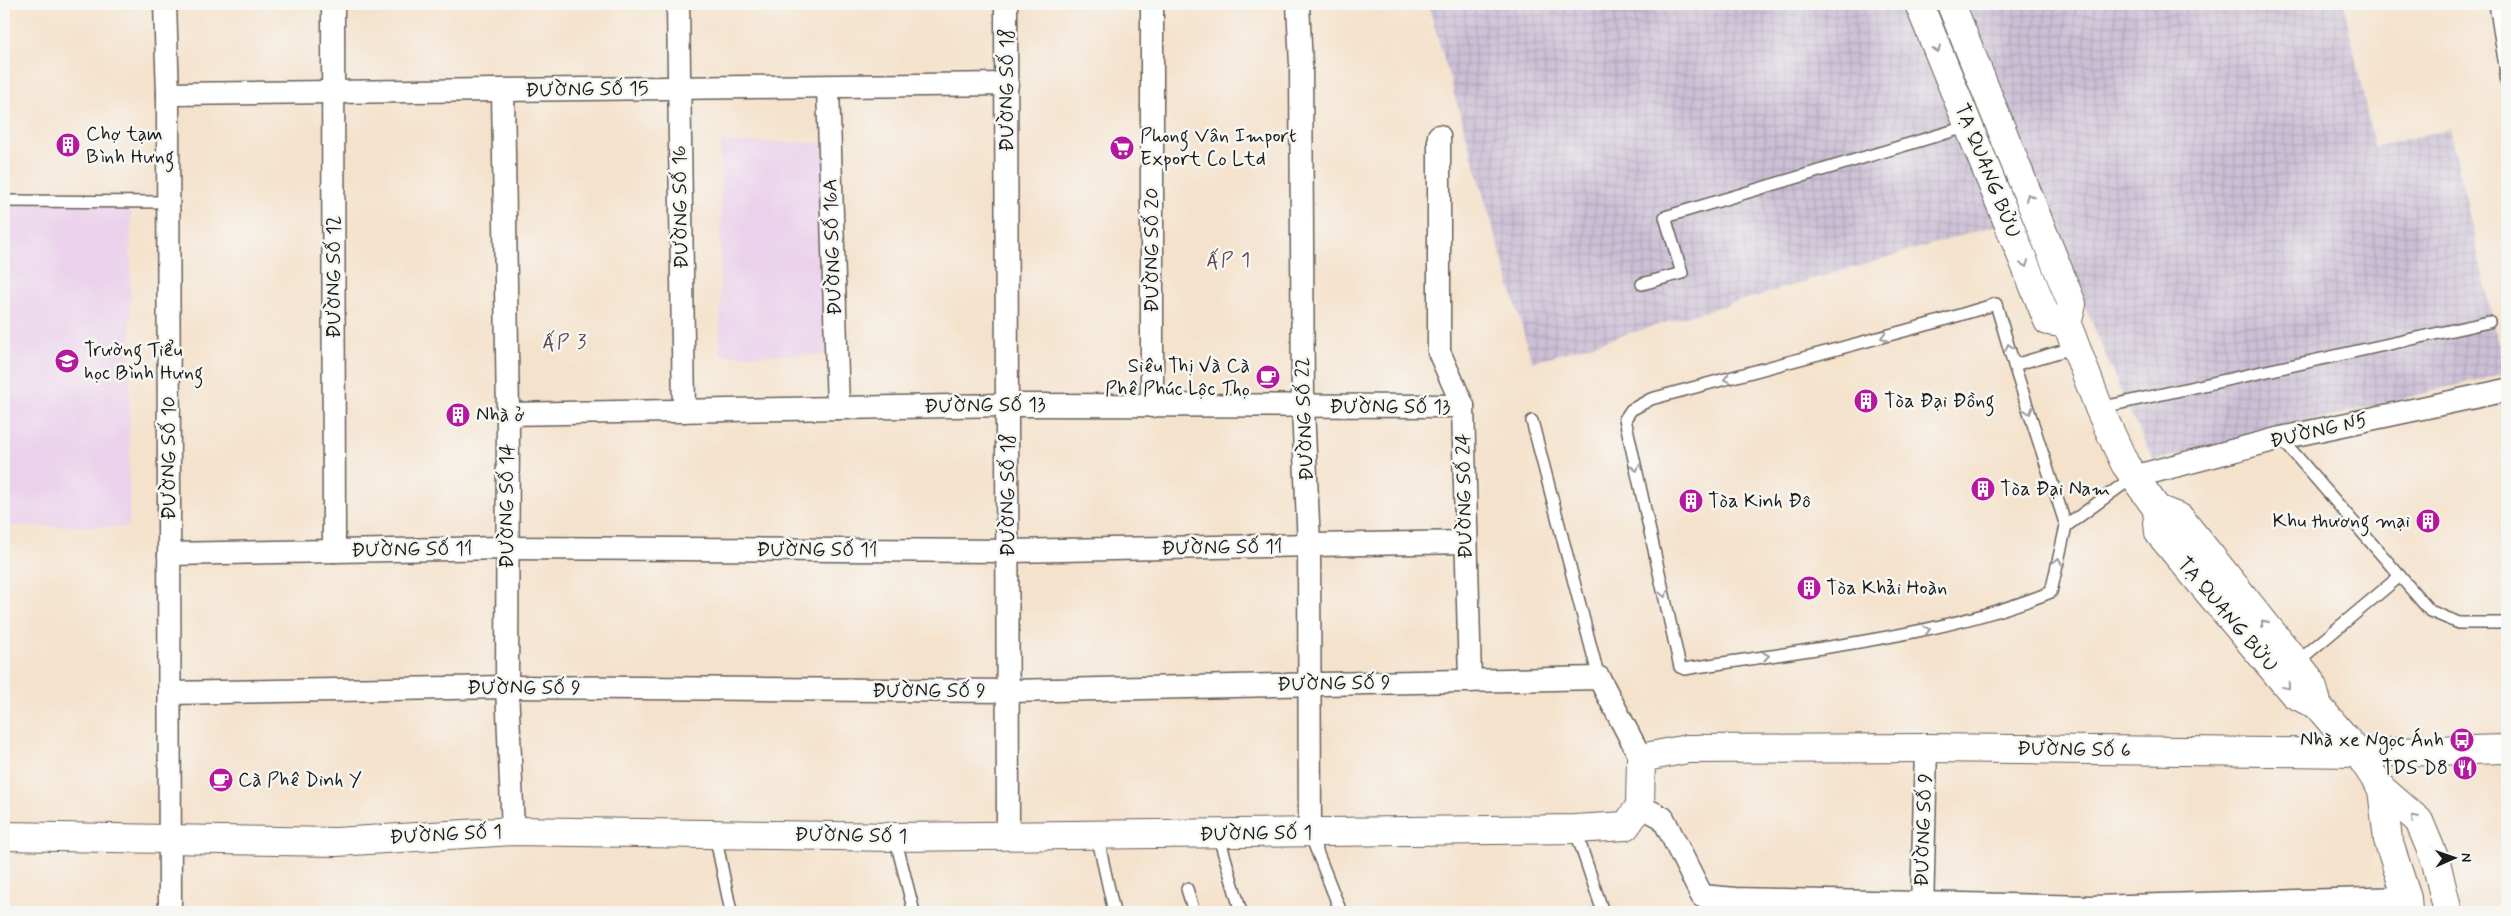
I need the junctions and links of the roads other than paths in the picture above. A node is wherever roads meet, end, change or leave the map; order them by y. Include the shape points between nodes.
1 (164, 4) edge
2 (333, 4) edge
3 (678, 4) edge
4 (1006, 4) edge
5 (1152, 4) edge
6 (1298, 4) edge
7 (1919, 4) edge
8 (1951, 4) edge
9 (2495, 4) edge
10 (2506, 66) edge
11 (1007, 84) junction
12 (2507, 84) edge
13 (828, 87) junction
14 (679, 90) junction
15 (503, 91) junction
16 (333, 93) junction
17 (168, 94) junction
18 (1969, 126) junction
19 (1439, 136) dead end
20 (4, 202) edge
21 (168, 202) junction
22 (1642, 284) dead end
23 (2489, 322) dead end
24 (2072, 336) junction
25 (2014, 365) junction
26 (2507, 390) edge
27 (1008, 405) junction
28 (1152, 406) junction
29 (1463, 406) junction
30 (1303, 407) junction
31 (838, 408) junction
32 (2099, 408) junction
33 (684, 411) junction
34 (508, 414) junction
35 (1532, 420) dead end
36 (2281, 438) junction
37 (2133, 477) junction
38 (2157, 509) junction
39 (2066, 526) junction
40 (1466, 542) junction
41 (1309, 546) junction
42 (506, 548) junction
43 (334, 551) junction
44 (1008, 551) junction
45 (169, 554) junction
46 (2400, 576) junction
47 (2507, 623) edge
48 (2296, 663) junction
49 (1599, 678) junction
50 (1470, 680) junction
51 (1310, 684) junction
52 (507, 687) junction
53 (1008, 691) junction
54 (170, 693) junction
55 (2318, 706) junction
56 (1926, 748) junction
57 (2507, 749) edge
58 (2358, 753) junction
59 (1641, 758) junction
60 (2382, 789) junction
61 (1640, 806) junction
62 (1575, 829) junction
63 (513, 831) junction
64 (715, 834) junction
65 (1218, 834) junction
66 (1310, 834) junction
67 (4, 836) edge
68 (1008, 836) junction
69 (1097, 836) junction
70 (895, 837) junction
71 (171, 840) junction
72 (1188, 890) dead end
73 (2408, 905) edge
74 (1737, 906) edge
75 (2248, 906) edge
76 (1922, 908) edge
77 (2092, 909) edge
78 (170, 912) edge
79 (731, 912) edge
80 (914, 912) edge
81 (1114, 912) edge
82 (1194, 912) edge
83 (1241, 912) edge
84 (1341, 912) edge
85 (1603, 912) edge
86 (2448, 912) edge

1 - 17 street, ĐƯỜNG SỐ 10
2 - 16 street, ĐƯỜNG SỐ 12
3 - 14 street, ĐƯỜNG SỐ 16
4 - 11 street, ĐƯỜNG SỐ 18
5 - 28 street, ĐƯỜNG SỐ 20
6 - 30 street, ĐƯỜNG SỐ 22
7 -> 18 street, TẠ QUANG BỬU
24 -> 8 street, TẠ QUANG BỬU via 2072,304
9 - 10 lane
10 - 12 lane
11 - 13 street, ĐƯỜNG SỐ 15
11 - 27 street, ĐƯỜNG SỐ 18
13 - 14 street, ĐƯỜNG SỐ 15
13 - 31 street, ĐƯỜNG SỐ 16A
14 - 15 street, ĐƯỜNG SỐ 15
14 - 33 street, ĐƯỜNG SỐ 16
15 - 16 street, ĐƯỜNG SỐ 15
15 - 34 street, ĐƯỜNG SỐ 14
16 - 17 street, ĐƯỜNG SỐ 15
16 - 43 street, ĐƯỜNG SỐ 12
17 - 21 street, ĐƯỜNG SỐ 10
18 - 22 lane via 1665,217 1682,273
18 -> 24 street, TẠ QUANG BỬU via 2048,321
19 - 29 street, ĐƯỜNG SỐ 24 via 1439,352
20 - 21 lane
21 - 45 street, ĐƯỜNG SỐ 10
23 - 32 lane
24 - 25 lane
24 - 32 street, TẠ QUANG BỬU
25 -> 39 lane
25 -> 39 lane via 1996,304 1651,399 1631,410 1625,419 1680,666 1685,669 1923,632 2027,602 2051,592
26 - 36 street, ĐƯỜNG N5
27 - 28 street, ĐƯỜNG SỐ 13
27 - 31 street, ĐƯỜNG SỐ 13
27 - 44 street, ĐƯỜNG SỐ 18
28 - 30 street, ĐƯỜNG SỐ 13
29 - 30 street, ĐƯỜNG SỐ 13
29 - 40 street, ĐƯỜNG SỐ 24
30 - 41 street, ĐƯỜNG SỐ 22
31 - 33 street, ĐƯỜNG SỐ 13
32 - 37 street, TẠ QUANG BỬU
33 - 34 street, ĐƯỜNG SỐ 13
34 - 42 street, ĐƯỜNG SỐ 14
35 - 49 lane
36 - 37 street, ĐƯỜNG N5
36 - 46 lane
37 - 38 street, TẠ QUANG BỬU
37 - 39 lane
48 -> 38 street, TẠ QUANG BỬU via 2180,518
38 -> 55 street, TẠ QUANG BỬU via 2159,533 2294,694
40 - 41 street, ĐƯỜNG SỐ 11
40 - 50 street, ĐƯỜNG SỐ 24
41 - 44 street, ĐƯỜNG SỐ 11
41 - 51 street, ĐƯỜNG SỐ 22
42 - 43 street, ĐƯỜNG SỐ 11
42 - 44 street, ĐƯỜNG SỐ 11
42 - 52 street, ĐƯỜNG SỐ 14
43 - 45 street, ĐƯỜNG SỐ 11
44 - 53 street, ĐƯỜNG SỐ 18
45 - 54 street, ĐƯỜNG SỐ 10
46 - 47 lane via 2430,611 2459,623
46 - 48 lane
48 - 55 street, TẠ QUANG BỬU via 2311,681
49 - 50 street, ĐƯỜNG SỐ 9
49 - 59 street
50 - 51 street, ĐƯỜNG SỐ 9
51 - 53 street, ĐƯỜNG SỐ 9
51 - 66 street, ĐƯỜNG SỐ 22
52 - 53 street, ĐƯỜNG SỐ 9
52 - 54 street, ĐƯỜNG SỐ 9
52 - 63 street, ĐƯỜNG SỐ 14
53 - 68 street, ĐƯỜNG SỐ 18
54 - 71 street, ĐƯỜNG SỐ 10
55 - 58 street, TẠ QUANG BỬU
56 - 58 street, ĐƯỜNG SỐ 6
56 - 59 street, ĐƯỜNG SỐ 6 via 1687,749
56 - 76 street, ĐƯỜNG SỐ 9
57 - 58 street, ĐƯỜNG SỐ 6
58 - 60 street, TẠ QUANG BỬU
59 - 61 street
60 - 73 street, TẠ QUANG BỬU via 2388,840
86 -> 60 street, TẠ QUANG BỬU via 2436,862 2419,821
61 - 62 street, ĐƯỜNG SỐ 1 via 1626,826
61 - 74 street via 1663,818 1702,896
62 - 66 street, ĐƯỜNG SỐ 1
62 - 85 lane
63 - 64 street, ĐƯỜNG SỐ 1
63 - 71 street, ĐƯỜNG SỐ 1 via 336,842
64 - 70 street, ĐƯỜNG SỐ 1
64 - 79 lane
65 - 66 street, ĐƯỜNG SỐ 1
65 - 69 street, ĐƯỜNG SỐ 1
65 - 83 lane
66 - 84 lane
67 - 71 street, ĐƯỜNG SỐ 1
68 - 69 street, ĐƯỜNG SỐ 1
68 - 70 street, ĐƯỜNG SỐ 1
69 - 81 lane
70 - 80 lane
71 - 78 street, ĐƯỜNG SỐ 10
72 - 82 lane
73 - 75 street
74 - 76 street
75 - 77 street
76 - 77 street

